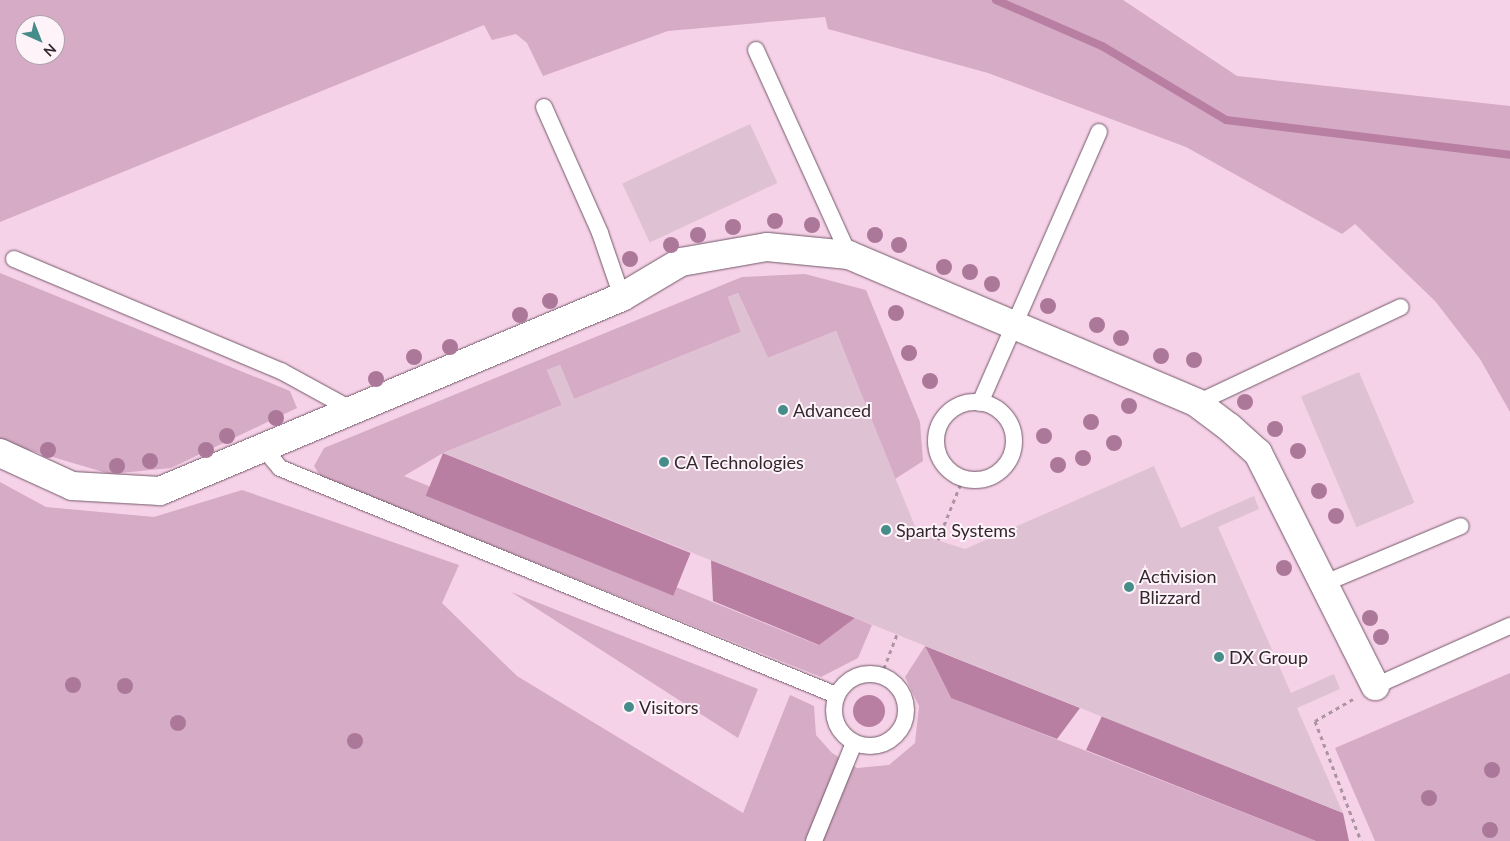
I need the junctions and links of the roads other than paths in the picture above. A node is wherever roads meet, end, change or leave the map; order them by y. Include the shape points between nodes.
1 (756, 50) dead end
2 (544, 107) dead end
3 (1098, 132) dead end
4 (849, 255) junction
5 (14, 259) dead end
6 (622, 297) junction
7 (1401, 307) dead end
8 (1017, 326) junction
9 (980, 403) junction
10 (1197, 403) junction
11 (354, 411) junction
12 (265, 450) junction
13 (0, 453) edge
14 (1460, 526) dead end
15 (1325, 583) junction
16 (1510, 626) edge
17 (1375, 686) joint
18 (836, 695) junction
19 (854, 743) junction
20 (814, 841) edge

1 - 4 lane
2 - 6 lane via 600,233
3 - 8 lane
4 - 6 street via 767,247 690,261
4 - 8 street
5 - 11 lane via 281,371
6 - 11 street
7 - 10 lane
8 - 9 lane
8 - 10 street
9 - 9 lane via 1003,414 1013,437 1013,450 1008,462 988,478 963,478 943,463 937,452 939,426 955,407
10 - 15 street via 1258,453
11 - 12 street
12 - 13 street via 160,491 72,486
12 - 18 lane via 280,468
14 - 15 lane
15 - 17 street
16 - 17 lane
18 - 19 lane via 834,718 839,730
18 - 19 lane via 852,678 881,676 903,694 903,724 886,743
19 - 20 lane

